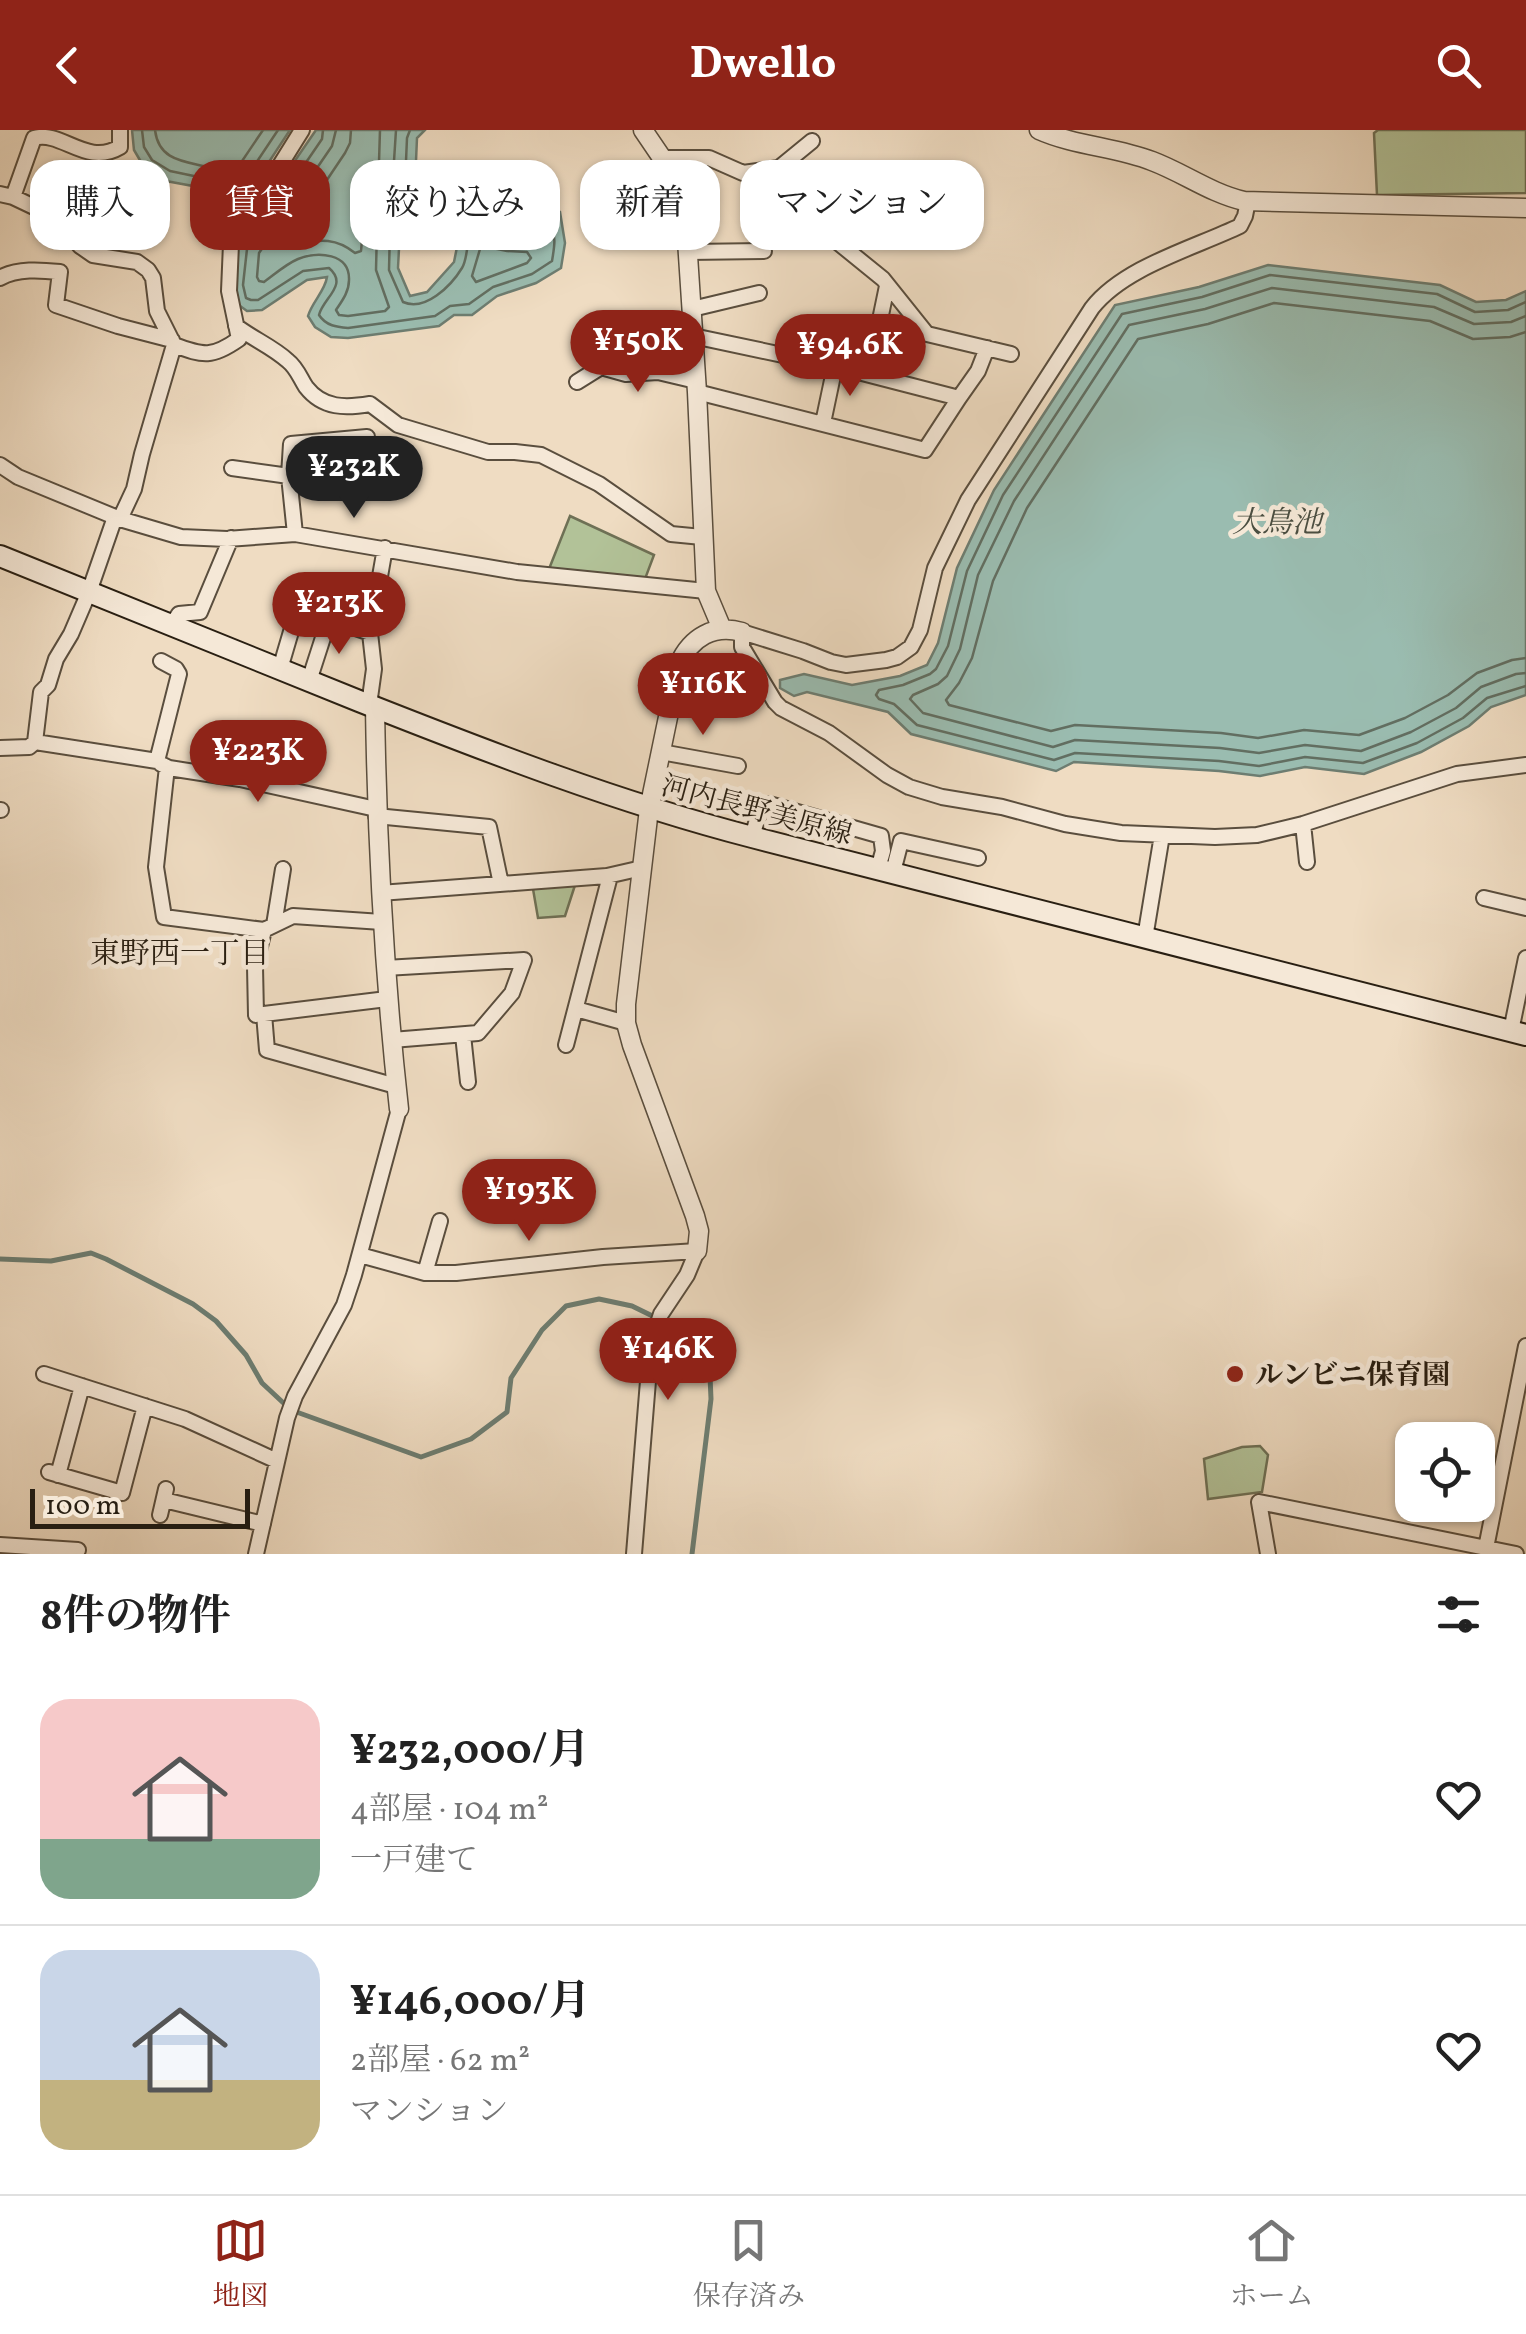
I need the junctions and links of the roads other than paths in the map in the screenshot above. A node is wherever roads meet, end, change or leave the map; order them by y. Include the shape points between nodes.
1 (120, 130) edge
2 (302, 130) edge
3 (643, 130) edge
4 (1040, 130) edge
5 (812, 141) dead end
6 (662, 158) joint
7 (7, 196) edge
8 (1248, 202) junction
9 (1526, 208) edge
10 (847, 250) edge
11 (688, 252) joint
12 (764, 252) dead end
13 (0, 278) edge
14 (887, 286) junction
15 (759, 293) dead end
16 (692, 309) junction
17 (881, 315) dead end
18 (236, 326) junction
19 (693, 336) junction
20 (173, 343) junction
21 (986, 348) junction
22 (1011, 354) dead end
23 (835, 366) junction
24 (576, 382) dead end
25 (697, 386) junction
26 (959, 398) junction
27 (823, 423) junction
28 (367, 437) dead end
29 (0, 465) edge
30 (232, 468) dead end
31 (289, 476) junction
32 (118, 518) junction
33 (295, 534) junction
34 (230, 538) junction
35 (702, 538) junction
36 (386, 548) junction
37 (0, 556) edge
38 (706, 591) junction
39 (89, 592) junction
40 (296, 618) dead end
41 (171, 626) junction
42 (722, 629) junction
43 (742, 632) junction
44 (370, 633) junction
45 (161, 662) dead end
46 (280, 669) junction
47 (309, 681) junction
48 (372, 706) junction
49 (36, 742) junction
50 (0, 748) edge
51 (661, 752) junction
52 (162, 764) junction
53 (1526, 765) edge
54 (738, 766) dead end
55 (648, 809) junction
56 (376, 812) junction
57 (1303, 824) junction
58 (1162, 835) junction
59 (752, 838) junction
60 (978, 858) dead end
61 (1307, 862) dead end
62 (642, 868) junction
63 (283, 869) dead end
64 (886, 871) junction
65 (610, 876) junction
66 (501, 884) junction
67 (380, 893) junction
68 (1484, 898) dead end
69 (1526, 908) edge
70 (382, 922) junction
71 (269, 927) junction
72 (1146, 938) junction
73 (1526, 958) edge
74 (386, 968) junction
75 (387, 999) junction
76 (576, 1009) junction
77 (256, 1014) dead end
78 (626, 1023) junction
79 (1518, 1033) edge
80 (463, 1034) junction
81 (392, 1040) junction
82 (566, 1045) dead end
83 (468, 1082) dead end
84 (396, 1086) junction
85 (399, 1109) joint
86 (440, 1221) dead end
87 (697, 1251) junction
88 (360, 1255) junction
89 (424, 1273) junction
90 (1526, 1346) edge
91 (44, 1374) dead end
92 (82, 1386) junction
93 (1521, 1399) edge
94 (145, 1406) junction
95 (278, 1461) junction
96 (163, 1501) dead end
97 (263, 1524) junction
98 (0, 1545) edge
99 (1486, 1548) junction
100 (78, 1550) dead end
101 (43, 1551) edge
102 (256, 1554) edge
103 (634, 1554) edge
104 (1268, 1554) edge
105 (1516, 1554) edge

1 - 7 street via 120,148 113,152 34,138
2 - 18 street via 231,244
3 - 6 street
4 - 8 street via 1155,162
5 - 6 street via 778,168 743,173 709,158
7 - 20 street via 52,216 93,255 148,270
8 - 9 street
8 - 43 street via 1240,226 1132,276 1092,308 968,500 935,568 920,630 905,652 838,664
10 - 14 street
11 - 12 street
11 - 16 street
13 - 20 street via 9,272 60,272 56,305
14 - 17 street
14 - 21 street via 926,334
15 - 16 street
16 - 19 street
18 - 20 street via 239,339 220,352 202,355
18 - 35 street via 286,359 325,402 342,408 370,404 398,426 488,452 541,455 599,484 671,534
19 - 23 street
19 - 25 street
20 - 32 street via 134,489
21 - 22 street
21 - 26 street
23 - 26 street
23 - 27 street
24 - 25 street via 601,367 618,379 658,372
25 - 27 street
25 - 35 street
26 - 27 street via 925,450
28 - 31 street via 291,444
29 - 32 street
30 - 31 street
31 - 33 street
32 - 34 street via 181,536
32 - 39 street
33 - 34 street
33 - 36 street
34 - 41 street via 200,612 179,614
35 - 38 street
36 - 38 street via 517,572
36 - 44 street
37 - 39 main road, 河内長野美原線
38 - 42 street
39 - 41 main road, 河内長野美原線
39 - 49 street via 42,692
40 - 46 street
41 - 46 main road, 河内長野美原線
42 - 43 street
42 - 51 street via 684,653
43 - 58 street via 742,647 775,702 909,787 1066,824
44 - 47 street via 328,619
44 - 48 street
45 - 52 street via 180,674
46 - 47 main road, 河内長野美原線
47 - 48 main road, 河内長野美原線
48 - 55 main road, 河内長野美原線
48 - 56 street
49 - 50 street
49 - 52 street
51 - 54 street
51 - 55 street
52 - 56 street
52 - 71 street via 156,867 164,917
53 - 57 street via 1466,771
55 - 59 main road, 河内長野美原線
55 - 62 street
56 - 66 street via 489,828
56 - 67 street
57 - 58 street via 1256,835
57 - 61 street
58 - 72 street
59 - 64 main road, 河内長野美原線
59 - 64 street via 758,813 769,804 881,836
60 - 64 street via 900,841
62 - 65 street
62 - 78 street
63 - 71 street
64 - 72 main road, 河内長野美原線
65 - 66 street
65 - 76 street
66 - 67 street
67 - 70 street
68 - 69 street
70 - 71 street via 293,916
70 - 74 street
71 - 77 street via 255,966
72 - 79 main road, 河内長野美原線
73 - 79 street
74 - 75 street
74 - 80 street via 524,960 512,993 478,1033
75 - 81 street
75 - 84 street via 264,1014 267,1050
76 - 78 street
76 - 82 street
78 - 87 street via 695,1216
80 - 81 street
80 - 83 street
81 - 84 street
84 - 85 street
85 - 88 street
86 - 89 street
87 - 89 street
87 - 103 street via 651,1344
88 - 89 street
88 - 95 street via 344,1304 295,1396
90 - 93 street
91 - 92 street
92 - 94 street
92 - 94 street via 54,1474 122,1493
93 - 99 street
94 - 95 street
95 - 97 street
96 - 97 street
97 - 102 street
98 - 101 street
99 - 104 street via 1259,1502
99 - 105 street
100 - 101 street

